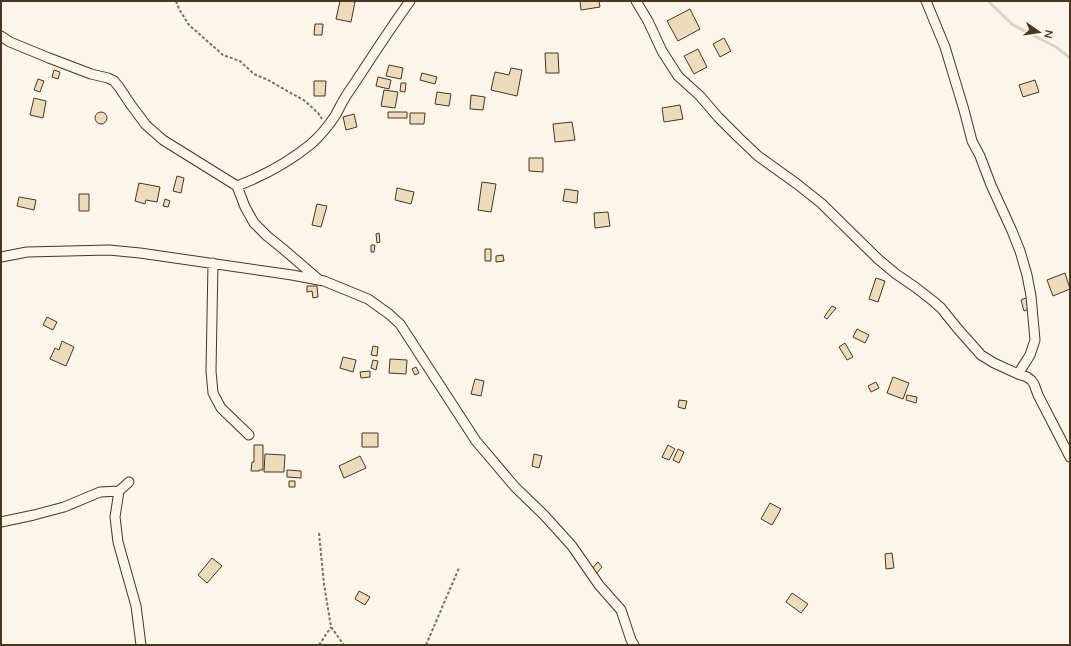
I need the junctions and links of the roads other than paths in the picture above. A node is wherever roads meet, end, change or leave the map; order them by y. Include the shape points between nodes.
1 (410, 1) edge
2 (636, 1) edge
3 (926, 1) edge
4 (1, 36) edge
5 (237, 186) junction
6 (1, 257) edge
7 (213, 263) junction
8 (319, 280) junction
9 (1018, 374) junction
10 (249, 435) dead end
11 (1070, 457) edge
12 (130, 482) dead end
13 (119, 491) junction
14 (1, 522) edge
15 (141, 645) edge
16 (634, 645) edge

1 - 5 street via 327,126 311,143 290,159
2 - 9 street via 678,76 739,138 758,156 820,203 878,259 941,308 981,355
3 - 9 street via 945,46 972,141 1012,231 1027,275 1035,340 1030,355
4 - 5 street via 49,58 108,78 119,87 146,125 163,140
5 - 8 street via 254,223
6 - 7 street via 27,252 109,250
7 - 8 street
7 - 10 street via 213,393 221,408
8 - 16 street via 368,299 400,324 476,441 515,487 572,546 598,585 621,610
9 - 11 street via 1027,377 1034,384
12 - 13 street
13 - 14 street via 100,492 64,507
13 - 15 street via 115,517 118,542 136,606

